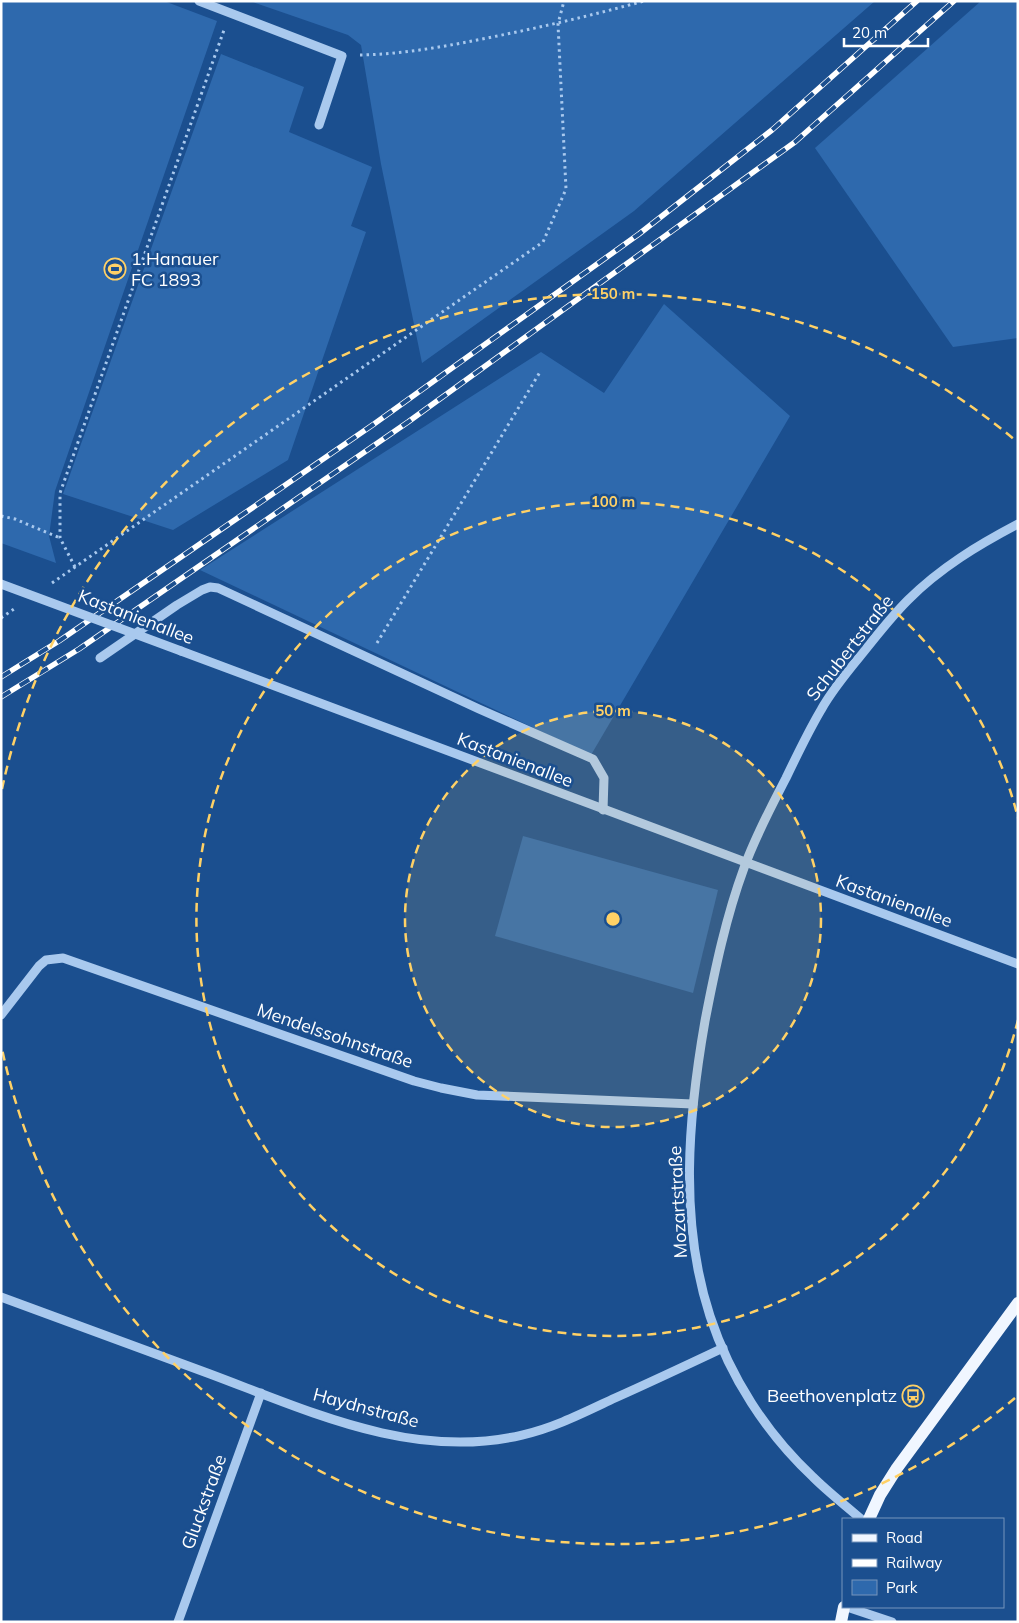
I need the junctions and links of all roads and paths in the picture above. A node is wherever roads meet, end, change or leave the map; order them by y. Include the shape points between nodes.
1 (199, 1) edge
2 (564, 1) edge
3 (644, 1) edge
4 (230, 13) junction
5 (558, 24) junction
6 (342, 56) junction
7 (319, 125) dead end
8 (540, 372) dead end
9 (1, 516) edge
10 (1018, 524) edge
11 (60, 538) junction
12 (74, 567) junction
13 (1, 584) edge
14 (50, 584) dead end
15 (18, 607) dead end
16 (1, 618) edge
17 (100, 658) dead end
18 (368, 658) junction
19 (603, 810) junction
20 (745, 864) junction
21 (1018, 964) edge
22 (1, 1015) edge
23 (693, 1104) junction
24 (1, 1297) edge
25 (1018, 1303) edge
26 (723, 1348) junction
27 (261, 1393) junction
28 (860, 1518) edge
29 (869, 1518) edge
30 (846, 1608) edge
31 (849, 1608) edge
32 (178, 1622) edge
33 (841, 1622) edge
34 (892, 1622) edge

1 - 4 street
2 - 5 path
3 - 5 path
4 - 6 street
4 - 11 path via 60,493
5 - 6 path via 396,54
5 - 12 path via 566,189 544,242
6 - 7 street
8 - 18 path
9 - 11 path
10 - 20 street, Schubertstraße via 983,542 942,570 908,600 850,669 822,708
11 - 12 path
12 - 14 path
13 - 19 street, Kastanienallee, bridge
15 - 16 path
17 - 18 street via 177,605 210,587
18 - 19 street via 593,759 604,778
19 - 20 street, Kastanienallee
20 - 21 street, Kastanienallee
20 - 23 street, Mozartstraße via 716,965
22 - 23 street, Mendelssohnstraße via 39,966 46,960 63,958 441,1088 477,1095
23 - 26 street, Mozartstraße via 690,1146 694,1250 710,1316
24 - 27 street, Haydnstraße
25 - 29 main road via 897,1468
26 - 27 street, Haydnstraße via 553,1425 493,1440 434,1442 402,1437 337,1420
26 - 28 street, Mozartstraße via 745,1392 778,1439 814,1478
27 - 32 street, Gluckstraße
30 - 33 main road
31 - 34 street

